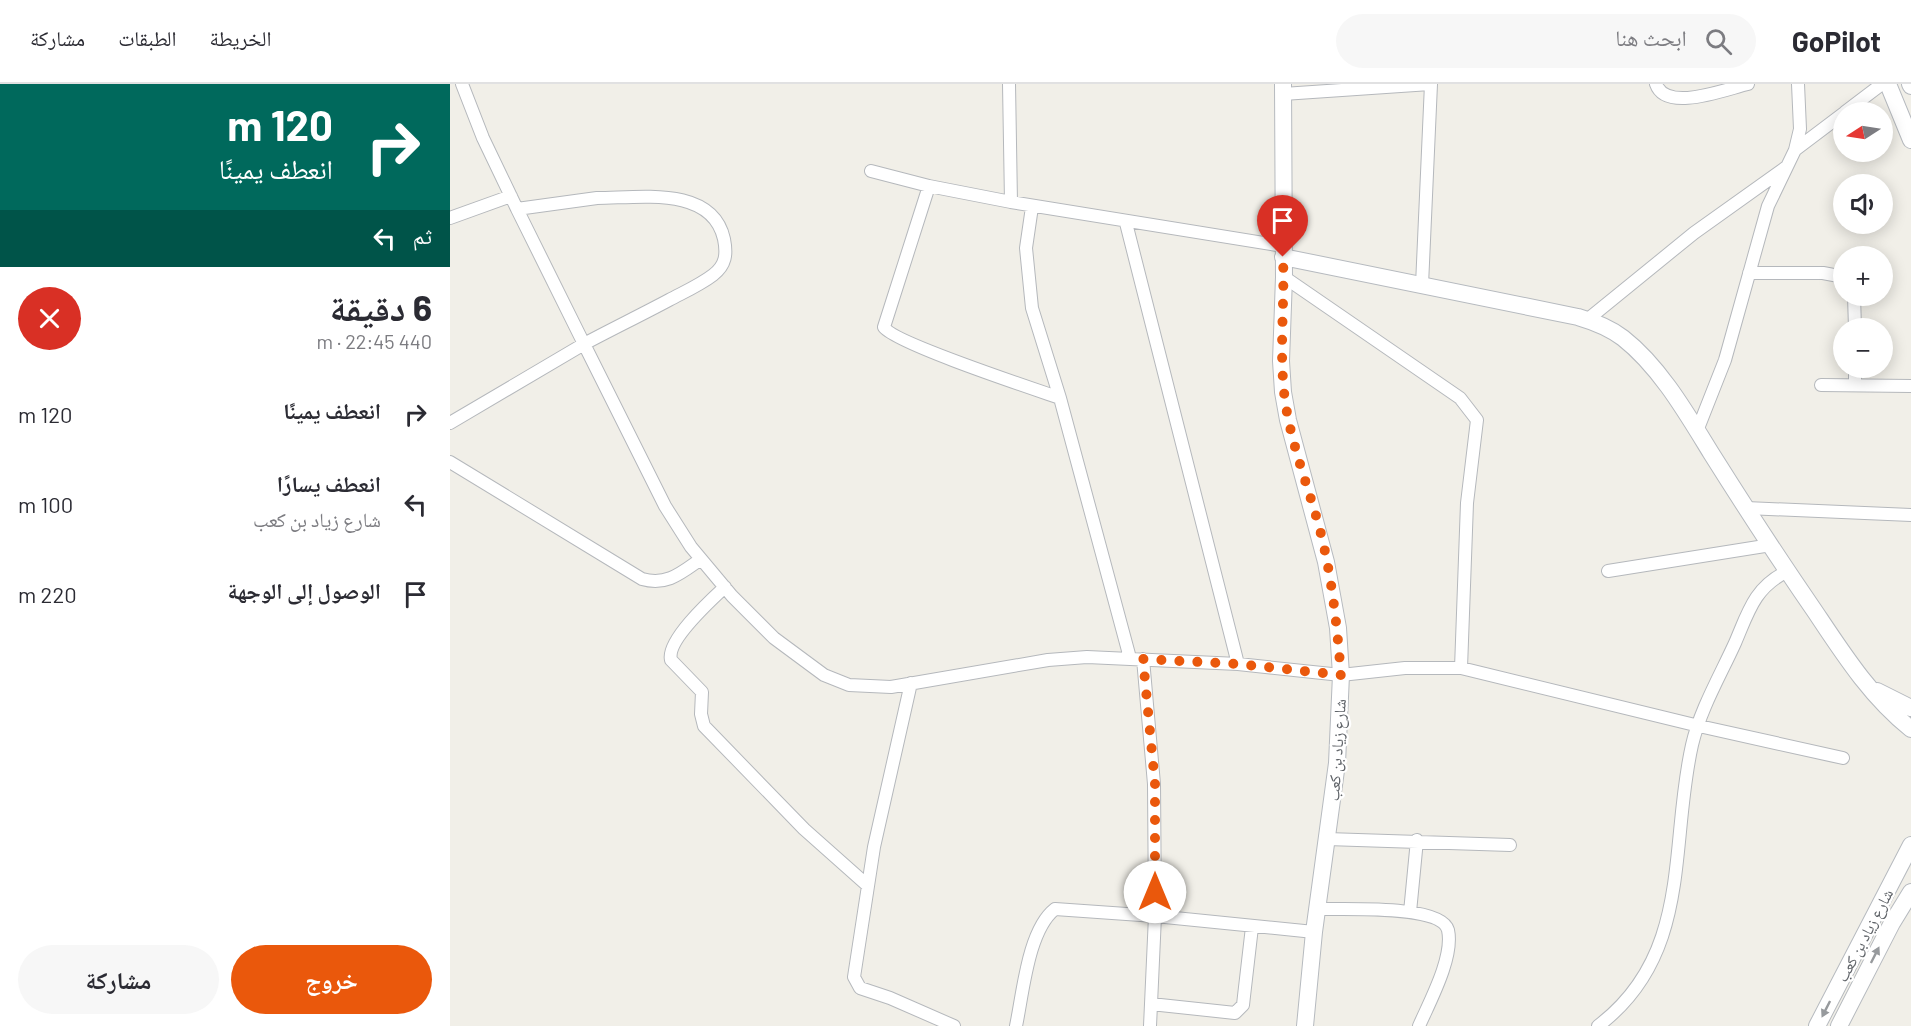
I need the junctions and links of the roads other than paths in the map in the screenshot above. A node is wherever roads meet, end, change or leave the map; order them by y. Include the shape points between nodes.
1 (462, 84) edge
2 (1009, 84) edge
3 (1431, 84) edge
4 (1656, 84) edge
5 (1748, 84) edge
6 (1798, 84) edge
7 (1882, 84) edge
8 (1888, 84) edge
9 (1283, 89) edge
10 (1858, 102) edge
11 (1833, 121) edge
12 (1911, 140) edge
13 (1795, 150) junction
14 (1786, 168) junction
15 (871, 171) dead end
16 (929, 186) junction
17 (511, 196) junction
18 (1011, 202) junction
19 (1032, 207) junction
20 (517, 209) junction
21 (450, 218) edge
22 (1126, 223) junction
23 (1283, 251) junction
24 (1749, 273) junction
25 (1833, 274) edge
26 (1284, 277) junction
27 (1422, 285) junction
28 (1587, 320) junction
29 (584, 344) junction
30 (1855, 378) edge
31 (1855, 384) junction
32 (1821, 385) dead end
33 (1911, 386) edge
34 (1060, 398) junction
35 (450, 423) edge
36 (1697, 431) junction
37 (450, 462) edge
38 (1746, 508) junction
39 (1911, 515) edge
40 (1771, 545) junction
41 (701, 559) junction
42 (1608, 571) dead end
43 (1786, 572) junction
44 (724, 587) junction
45 (1137, 658) junction
46 (1238, 664) junction
47 (1461, 668) junction
48 (1341, 675) junction
49 (911, 684) junction
50 (1870, 688) junction
51 (1911, 708) edge
52 (1699, 726) junction
53 (1911, 729) edge
54 (1843, 758) dead end
55 (1328, 839) junction
56 (1417, 840) junction
57 (1510, 845) dead end
58 (1911, 845) edge
59 (867, 885) junction
60 (1911, 892) edge
61 (1317, 909) junction
62 (1410, 912) junction
63 (1155, 916) junction
64 (1252, 927) junction
65 (1314, 932) junction
66 (1151, 1004) junction
67 (954, 1026) edge
68 (1016, 1026) edge
69 (1150, 1026) edge
70 (1305, 1026) edge
71 (1419, 1026) edge
72 (1598, 1026) edge
73 (1817, 1026) edge
74 (1839, 1026) edge

1 - 17 street
2 - 18 street
3 - 9 street
3 - 27 street
4 - 5 street via 1661,94 1678,100
6 - 13 street via 1800,129
7 - 10 street
8 - 12 street
9 - 23 street, شارع زياد بن كعب
11 - 13 street
13 - 14 street
14 - 24 street via 1768,206
14 - 28 street via 1694,233
15 - 16 street
16 - 18 street
16 - 34 street via 885,329 917,345
17 - 20 street
17 - 21 street
18 - 19 street
19 - 22 street
19 - 34 street via 1026,248 1032,308
20 - 29 street
20 - 29 street via 597,198 654,198 698,204 714,216 726,255 714,274
22 - 23 street
22 - 46 street
23 - 26 street, شارع زياد بن كعب
23 - 27 street
24 - 25 street
24 - 36 street via 1725,360
26 - 47 street via 1460,398 1477,420 1467,503
26 - 48 street, شارع زياد بن كعب via 1281,311 1288,420 1326,562 1338,628
27 - 28 street
28 - 36 street via 1607,327 1636,349
29 - 35 street
29 - 41 street via 665,506
30 - 31 street
31 - 32 street
31 - 33 street
34 - 45 street
36 - 38 street
37 - 41 street via 642,579 654,583 670,580
38 - 39 street
38 - 40 street
40 - 42 street
40 - 43 street
41 - 44 street
43 - 50 street
43 - 52 street via 1760,589
44 - 49 street via 774,638 824,675 849,685
44 - 59 street via 695,615 670,652 671,660 702,692 700,714 704,726 804,829
45 - 46 street
45 - 49 street via 1048,660
45 - 63 street via 1155,784
46 - 48 street
47 - 48 street via 1405,668
47 - 52 street
48 - 55 street, شارع زياد بن كعب
49 - 59 street
50 - 51 street
50 - 53 street
52 - 54 street
52 - 72 street via 1689,762 1673,895 1662,942 1629,996
55 - 56 street
55 - 61 street, شارع زياد بن كعب
56 - 57 street
56 - 62 street
58 -> 73 street, شارع زياد بن كعب
59 - 67 street via 854,977 857,985
74 -> 60 street, شارع زياد بن كعب
61 - 62 street
61 - 65 street, شارع زياد بن كعب
62 - 71 street via 1435,916 1448,930 1447,954
63 - 64 street
63 - 66 street
63 - 68 street via 1055,909 1047,916 1036,939
64 - 65 street
64 - 66 street via 1243,1005 1235,1014
65 - 70 street, شارع زياد بن كعب
66 - 69 street

